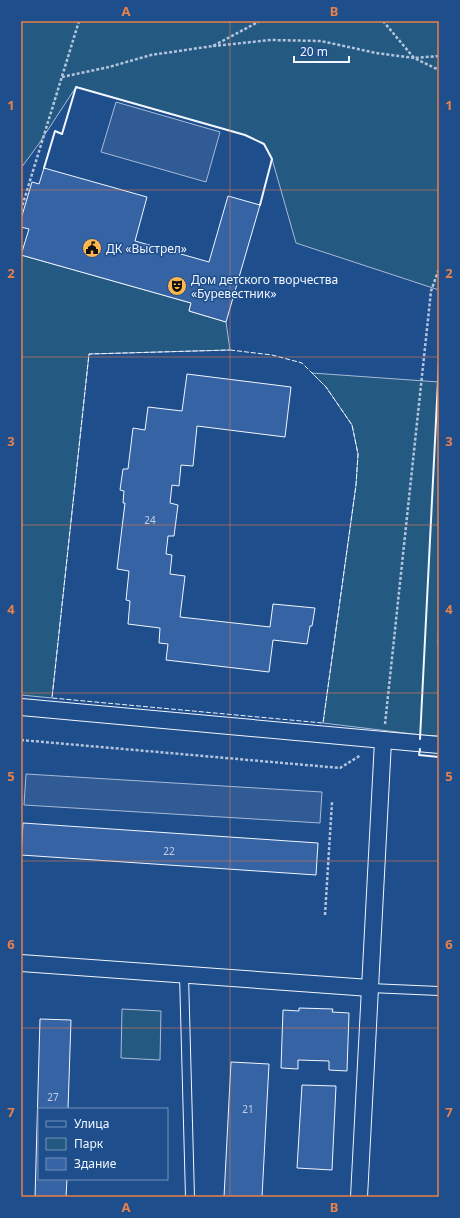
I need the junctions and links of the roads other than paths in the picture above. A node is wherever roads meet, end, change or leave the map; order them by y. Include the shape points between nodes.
1 (21, 707) edge
2 (383, 741) junction
3 (439, 745) edge
4 (21, 963) edge
5 (184, 975) junction
6 (370, 988) junction
7 (439, 991) edge
8 (190, 1197) edge
9 (359, 1197) edge

1 - 2 street
2 - 3 street
2 - 6 street
4 - 5 street
5 - 6 street
5 - 8 lane
6 - 7 lane
6 - 9 street

